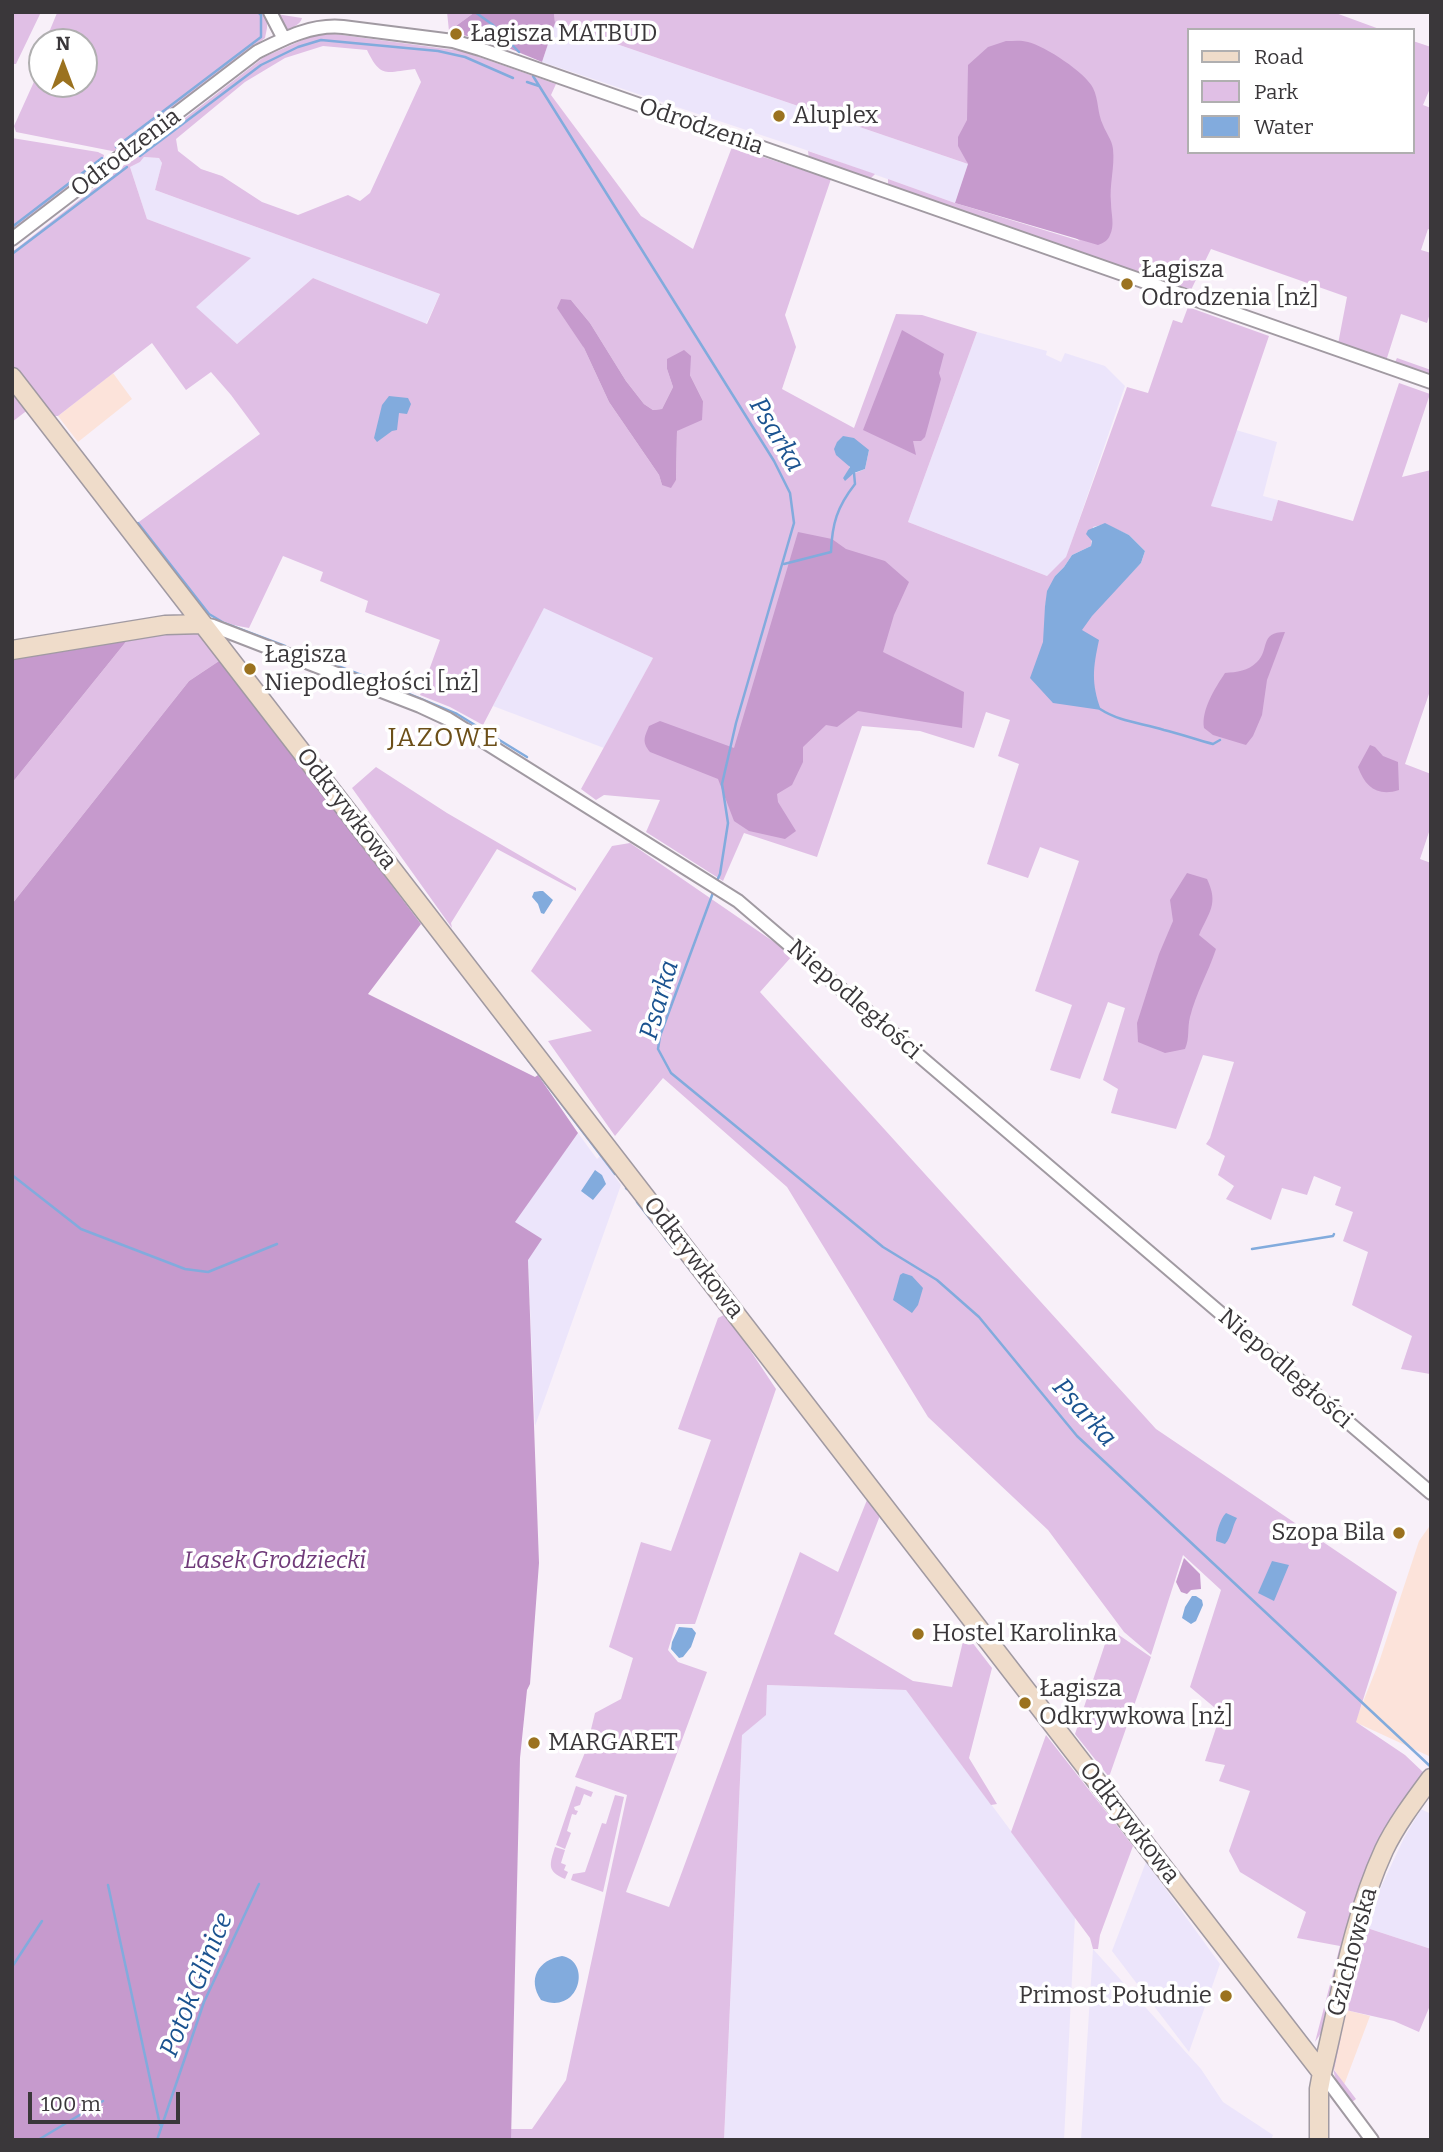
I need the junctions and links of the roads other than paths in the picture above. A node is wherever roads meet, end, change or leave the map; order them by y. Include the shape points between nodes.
1 (270, 12) edge
2 (284, 39) junction
3 (12, 239) edge
4 (12, 377) edge
5 (1431, 382) edge
6 (203, 624) junction
7 (12, 650) edge
8 (1431, 1493) edge
9 (1428, 1782) edge
10 (1322, 2073) junction
11 (1319, 2140) edge
12 (1373, 2140) edge

1 - 2 street
2 - 3 street, Odrodzenia via 257,52
2 - 5 street, Odrodzenia via 329,26 453,41
4 - 6 street, Odkrywkowa
6 - 7 street via 165,625
6 - 8 street, Niepodległości via 447,719 738,901
6 - 10 street, Odkrywkowa
9 - 10 street, Gzichowska via 1385,1849 1371,1882
10 - 11 street, Gzichowska
10 - 12 street, Odkrywkowa

